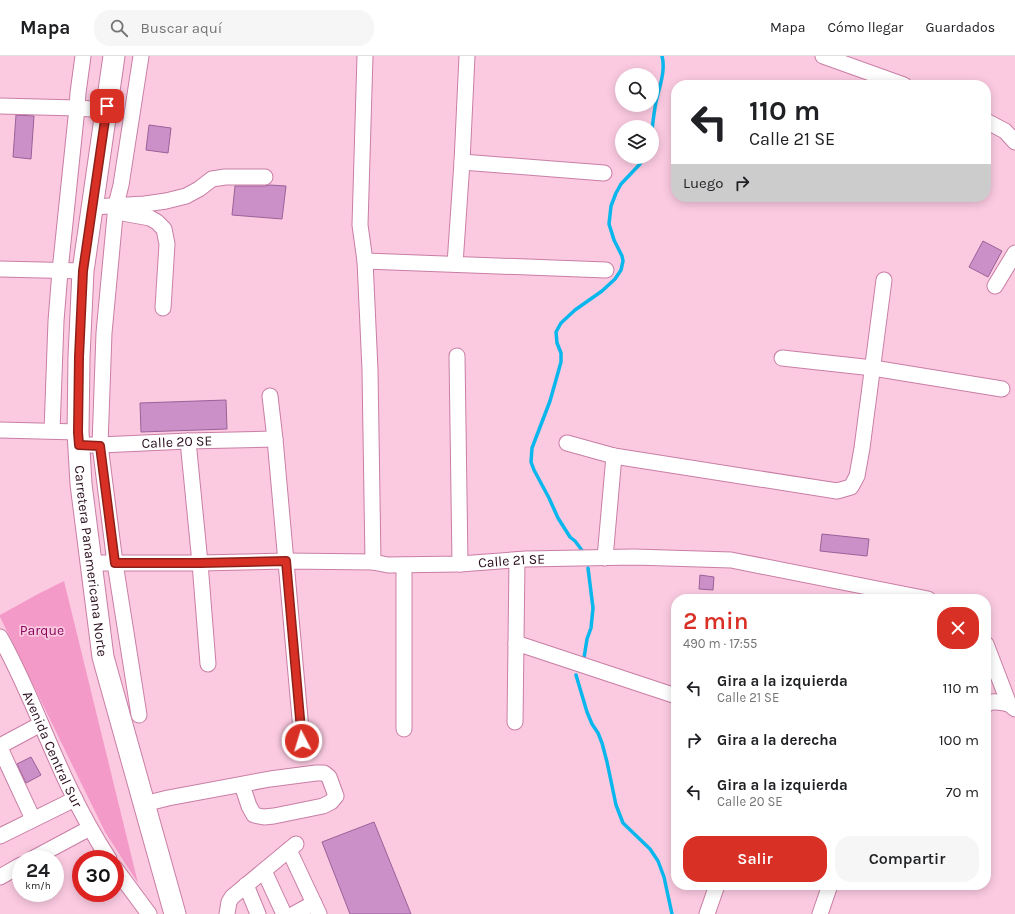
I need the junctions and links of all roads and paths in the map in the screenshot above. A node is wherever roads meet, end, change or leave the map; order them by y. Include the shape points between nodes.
1 (83, 56) edge
2 (114, 56) edge
3 (141, 56) edge
4 (366, 56) edge
5 (467, 56) edge
6 (823, 56) edge
7 (890, 80) edge
8 (0, 106) edge
9 (77, 108) junction
10 (106, 110) junction
11 (991, 123) edge
12 (1012, 133) edge
13 (462, 162) junction
14 (604, 173) dead end
15 (265, 177) dead end
16 (92, 207) junction
17 (116, 209) junction
18 (1015, 253) edge
19 (366, 261) junction
20 (455, 264) junction
21 (0, 269) edge
22 (606, 270) dead end
23 (60, 271) junction
24 (83, 271) junction
25 (884, 280) dead end
26 (995, 286) dead end
27 (163, 308) dead end
28 (457, 356) dead end
29 (782, 358) dead end
30 (873, 368) junction
31 (1002, 389) dead end
32 (270, 396) dead end
33 (0, 430) edge
34 (52, 431) junction
35 (78, 438) junction
36 (275, 440) junction
37 (188, 441) junction
38 (567, 443) dead end
39 (100, 446) junction
40 (614, 456) junction
41 (605, 558) junction
42 (517, 560) junction
43 (286, 561) junction
44 (373, 562) junction
45 (90, 563) junction
46 (115, 563) junction
47 (200, 563) junction
48 (460, 564) junction
49 (404, 565) junction
50 (903, 594) edge
51 (0, 637) edge
52 (516, 643) junction
53 (991, 656) edge
54 (208, 664) dead end
55 (671, 694) edge
56 (991, 702) edge
57 (1012, 707) edge
58 (139, 715) dead end
59 (515, 722) dead end
60 (41, 724) junction
61 (404, 729) dead end
62 (302, 741) dead end
63 (0, 747) edge
64 (242, 785) junction
65 (75, 799) junction
66 (144, 804) junction
67 (33, 819) junction
68 (90, 828) junction
69 (0, 836) edge
70 (49, 850) edge
71 (103, 850) edge
72 (12, 870) edge
73 (264, 870) junction
74 (0, 876) edge
75 (124, 880) edge
76 (246, 885) junction
77 (714, 890) edge
78 (828, 890) edge
79 (317, 909) edge
80 (149, 914) edge
81 (175, 914) edge
82 (227, 914) edge
83 (258, 914) edge
84 (284, 914) edge
85 (294, 914) edge
86 (707, 914) edge
87 (820, 914) edge

1 - 9 street
2 - 10 highway, Carretera Panamericana Norte
3 - 17 street
4 - 19 street via 360,226
5 - 13 street
6 - 7 street
8 - 9 street
9 - 10 street
9 - 23 street
10 - 16 highway, Carretera Panamericana Norte
11 - 12 street
13 - 14 street
13 - 20 street
15 - 17 street via 212,179 186,196
16 - 17 street
16 - 24 highway, Carretera Panamericana Norte
17 - 27 street via 150,218 164,229 168,244
17 - 39 street via 104,333
18 - 26 street
19 - 20 street
19 - 44 street
20 - 22 street
21 - 23 street
23 - 24 street
23 - 34 street
24 - 35 highway, Carretera Panamericana Norte
25 - 30 street
28 - 48 street
29 - 30 street
30 - 31 street
30 - 40 street via 857,476 851,487 837,491
32 - 36 street
33 - 34 street, Calle 20 SE
34 - 35 street, Calle 20 SE
35 - 39 street, Calle 20 SE
35 - 45 highway, Carretera Panamericana Norte
36 - 37 street, Calle 20 SE
36 - 43 street
37 - 39 street, Calle 20 SE
37 - 47 street
38 - 40 street
39 - 46 street
40 - 41 street
41 - 42 street, Calle 21 SE
41 - 50 street, Calle 21 SE via 731,560
42 - 48 street, Calle 21 SE
42 - 52 street
43 - 44 street, Calle 21 SE
43 - 47 street, Calle 21 SE
43 - 62 street
44 - 49 street, Calle 21 SE
45 - 46 street, Calle 21 SE
45 - 66 highway, Carretera Panamericana Norte via 103,657
46 - 47 street, Calle 21 SE
46 - 58 street
47 - 54 street
48 - 49 street, Calle 21 SE
49 - 61 street
51 - 60 street, Avenida Central Sur
52 - 55 street
52 - 59 street
53 - 57 street
56 - 57 street
60 - 63 street
60 - 65 street, Avenida Central Sur
63 - 67 street
64 - 64 street via 324,773 329,777 336,796 323,806 274,816 254,816
64 - 66 street
65 - 67 street
65 - 68 street, Avenida Central Sur
66 - 81 highway, Carretera Panamericana Norte
67 - 69 street
68 - 70 street
68 - 71 street, Avenida Central Sur
72 - 74 street
73 - 76 street
73 - 79 street via 293,847
73 - 84 street
75 - 80 street
76 - 82 street via 232,897
76 - 83 street
77 - 86 street
78 - 87 street
79 - 85 street

